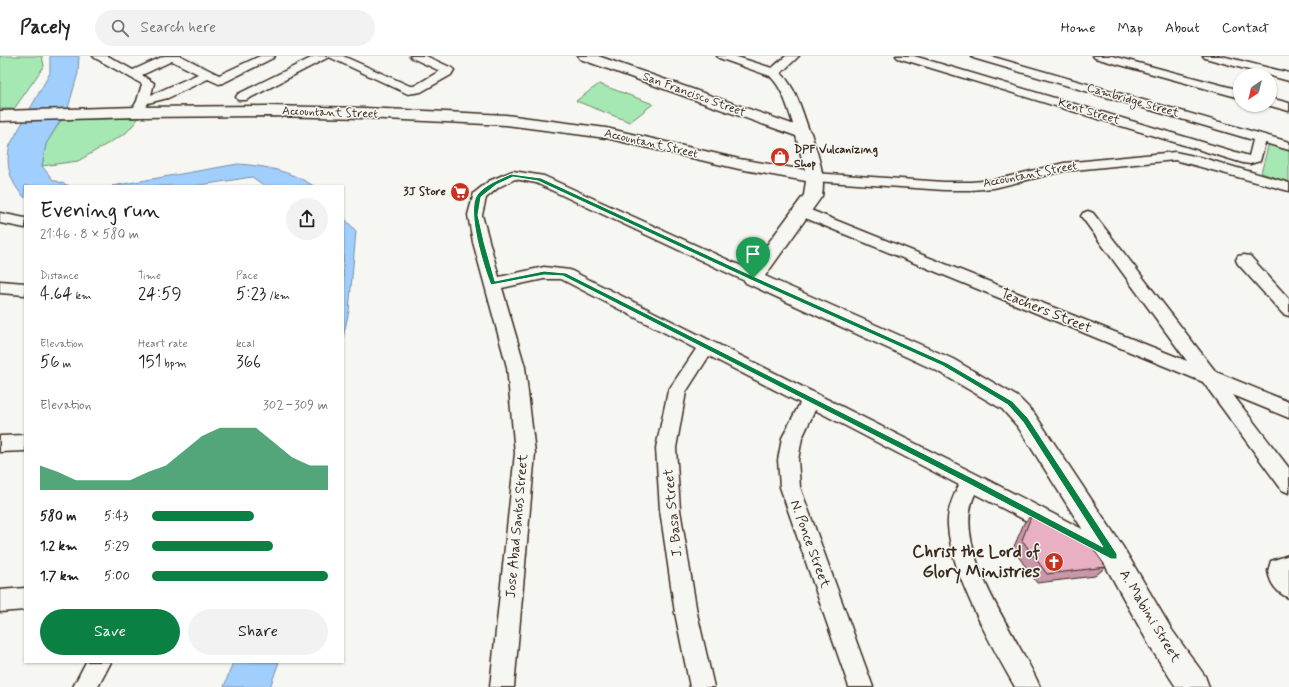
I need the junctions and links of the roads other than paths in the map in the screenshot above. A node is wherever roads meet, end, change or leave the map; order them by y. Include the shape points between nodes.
1 (99, 56) edge
2 (173, 56) edge
3 (269, 56) edge
4 (324, 56) edge
5 (334, 56) edge
6 (416, 56) edge
7 (585, 56) edge
8 (723, 56) edge
9 (793, 56) edge
10 (902, 56) edge
11 (977, 56) edge
12 (1025, 56) edge
13 (1099, 56) edge
14 (1209, 56) edge
15 (1016, 67) junction
16 (774, 73) junction
17 (134, 74) junction
18 (207, 74) junction
19 (1289, 77) edge
20 (1003, 86) junction
21 (1233, 92) edge
22 (242, 97) dead end
23 (1277, 104) edge
24 (140, 106) junction
25 (1289, 107) edge
26 (4, 117) edge
27 (803, 133) junction
28 (1260, 138) junction
29 (1289, 146) edge
30 (513, 175) joint
31 (814, 177) junction
32 (1289, 187) edge
33 (803, 212) junction
34 (1088, 216) dead end
35 (0, 218) edge
36 (24, 223) edge
37 (1244, 260) dead end
38 (753, 278) junction
39 (493, 284) junction
40 (0, 287) edge
41 (24, 289) edge
42 (1288, 308) edge
43 (706, 347) junction
44 (1208, 377) junction
45 (811, 400) junction
46 (1289, 410) edge
47 (24, 443) edge
48 (0, 444) edge
49 (971, 481) junction
50 (1289, 484) edge
51 (1114, 556) junction
52 (1289, 565) edge
53 (1289, 587) edge
54 (24, 600) edge
55 (0, 601) edge
56 (98, 663) edge
57 (85, 687) edge
58 (502, 687) edge
59 (702, 687) edge
60 (862, 687) edge
61 (1028, 687) edge
62 (1194, 687) edge

1 - 17 street
2 - 17 street
2 - 18 street
3 - 18 street via 221,79
4 - 22 street
5 - 6 street via 408,90 417,89 448,70
7 - 27 street, San Francisco Street
8 - 16 street
9 - 16 street
10 - 20 street, Kent Street
11 - 15 street, Cambridge Street
12 - 15 street
13 - 21 street
14 - 19 street
15 - 20 street
15 - 28 street, Cambridge Street
16 - 27 street via 787,90
17 - 24 street via 148,84
18 - 24 street
20 - 28 street, Kent Street via 1247,160 1254,158
23 - 25 street
24 - 26 street, Accountant Street via 68,114
24 - 31 street, Accountant Street via 506,120 606,133 739,164
27 - 31 street
28 - 29 street, Cambridge Street
30 - 38 street, A. Mabini Street via 539,179
30 - 39 street, Jose Abad Santos Street via 494,184 479,196 475,215
31 - 32 street, Accountant Street via 971,186 1000,183 1071,166 1175,156
31 - 33 street via 815,190
33 - 38 street
33 - 44 street, Teachers Street
34 - 44 street
35 - 36 street
37 - 42 street
38 - 51 street, A. Mabini Street via 945,365 1010,403 1026,420
39 - 43 street via 544,273 564,274
39 - 58 street, Jose Abad Santos Street via 516,367 525,453
40 - 41 street
43 - 45 street
43 - 59 street, J. Basa Street via 678,391 666,448 670,510 686,613
44 - 46 street, Teachers Street
44 - 50 street
45 - 49 street
45 - 60 street, N. Ponce Street via 792,438 788,460 790,487
47 - 48 street
49 - 51 street
49 - 61 street via 960,507 959,532 963,551 991,616
51 - 62 street, A. Mabini Street via 1162,640
52 - 53 street via 1279,568 1278,571
54 - 55 street
56 - 57 street

